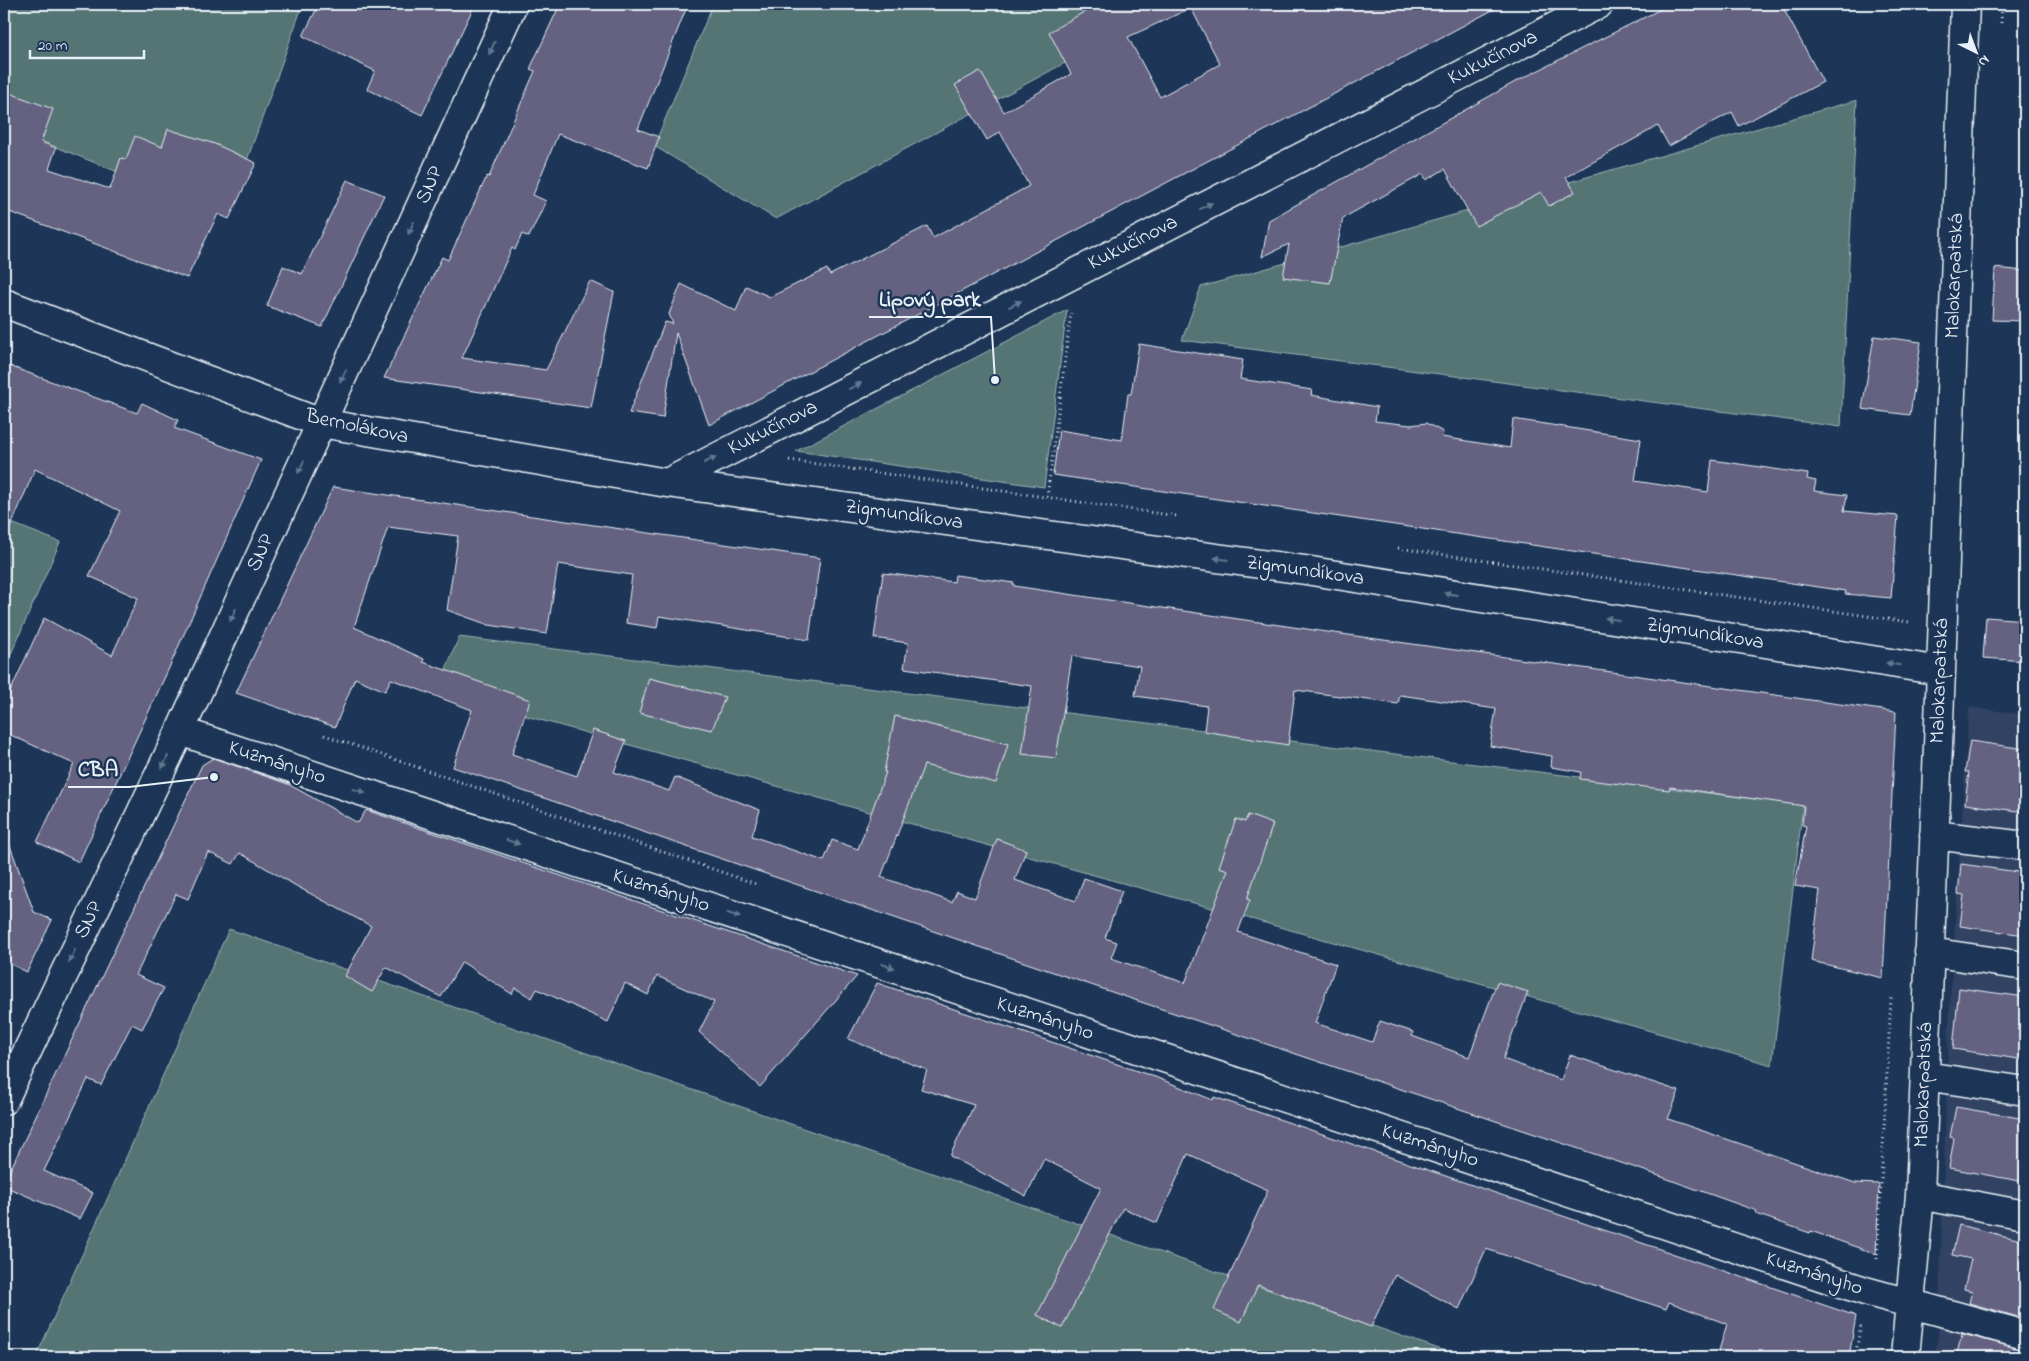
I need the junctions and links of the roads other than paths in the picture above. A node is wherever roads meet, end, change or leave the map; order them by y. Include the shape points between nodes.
1 (512, 4) edge
2 (1599, 4) edge
3 (1965, 4) edge
4 (4, 303) edge
5 (321, 423) junction
6 (667, 483) junction
7 (1941, 671) junction
8 (180, 731) junction
9 (1934, 835) junction
10 (2025, 846) edge
11 (1929, 952) junction
12 (2025, 966) edge
13 (14, 1052) edge
14 (1925, 1076) junction
15 (2025, 1091) edge
16 (4, 1100) edge
17 (1920, 1195) junction
18 (2025, 1215) edge
19 (1911, 1304) junction
20 (2025, 1335) edge
21 (1905, 1357) edge

1 -> 5 street, SNP
6 -> 2 street, Kukučínova
3 - 7 street, Malokarpatská
4 - 5 street, Bernolákova
5 - 6 street, Bernolákova
5 -> 8 street, SNP
7 -> 6 street, Zigmundíkova via 1305,570
7 - 9 street, Malokarpatská
8 -> 13 street, SNP
8 -> 19 street, Kuzmányho
9 - 10 street
9 - 11 street, Malokarpatská
11 - 12 street
11 - 14 street, Malokarpatská
13 - 16 street, SNP
14 - 15 street
14 - 17 street, Malokarpatská
17 - 18 street
17 - 19 street, Malokarpatská
19 - 20 street, Kuzmányho
19 - 21 street, Malokarpatská

